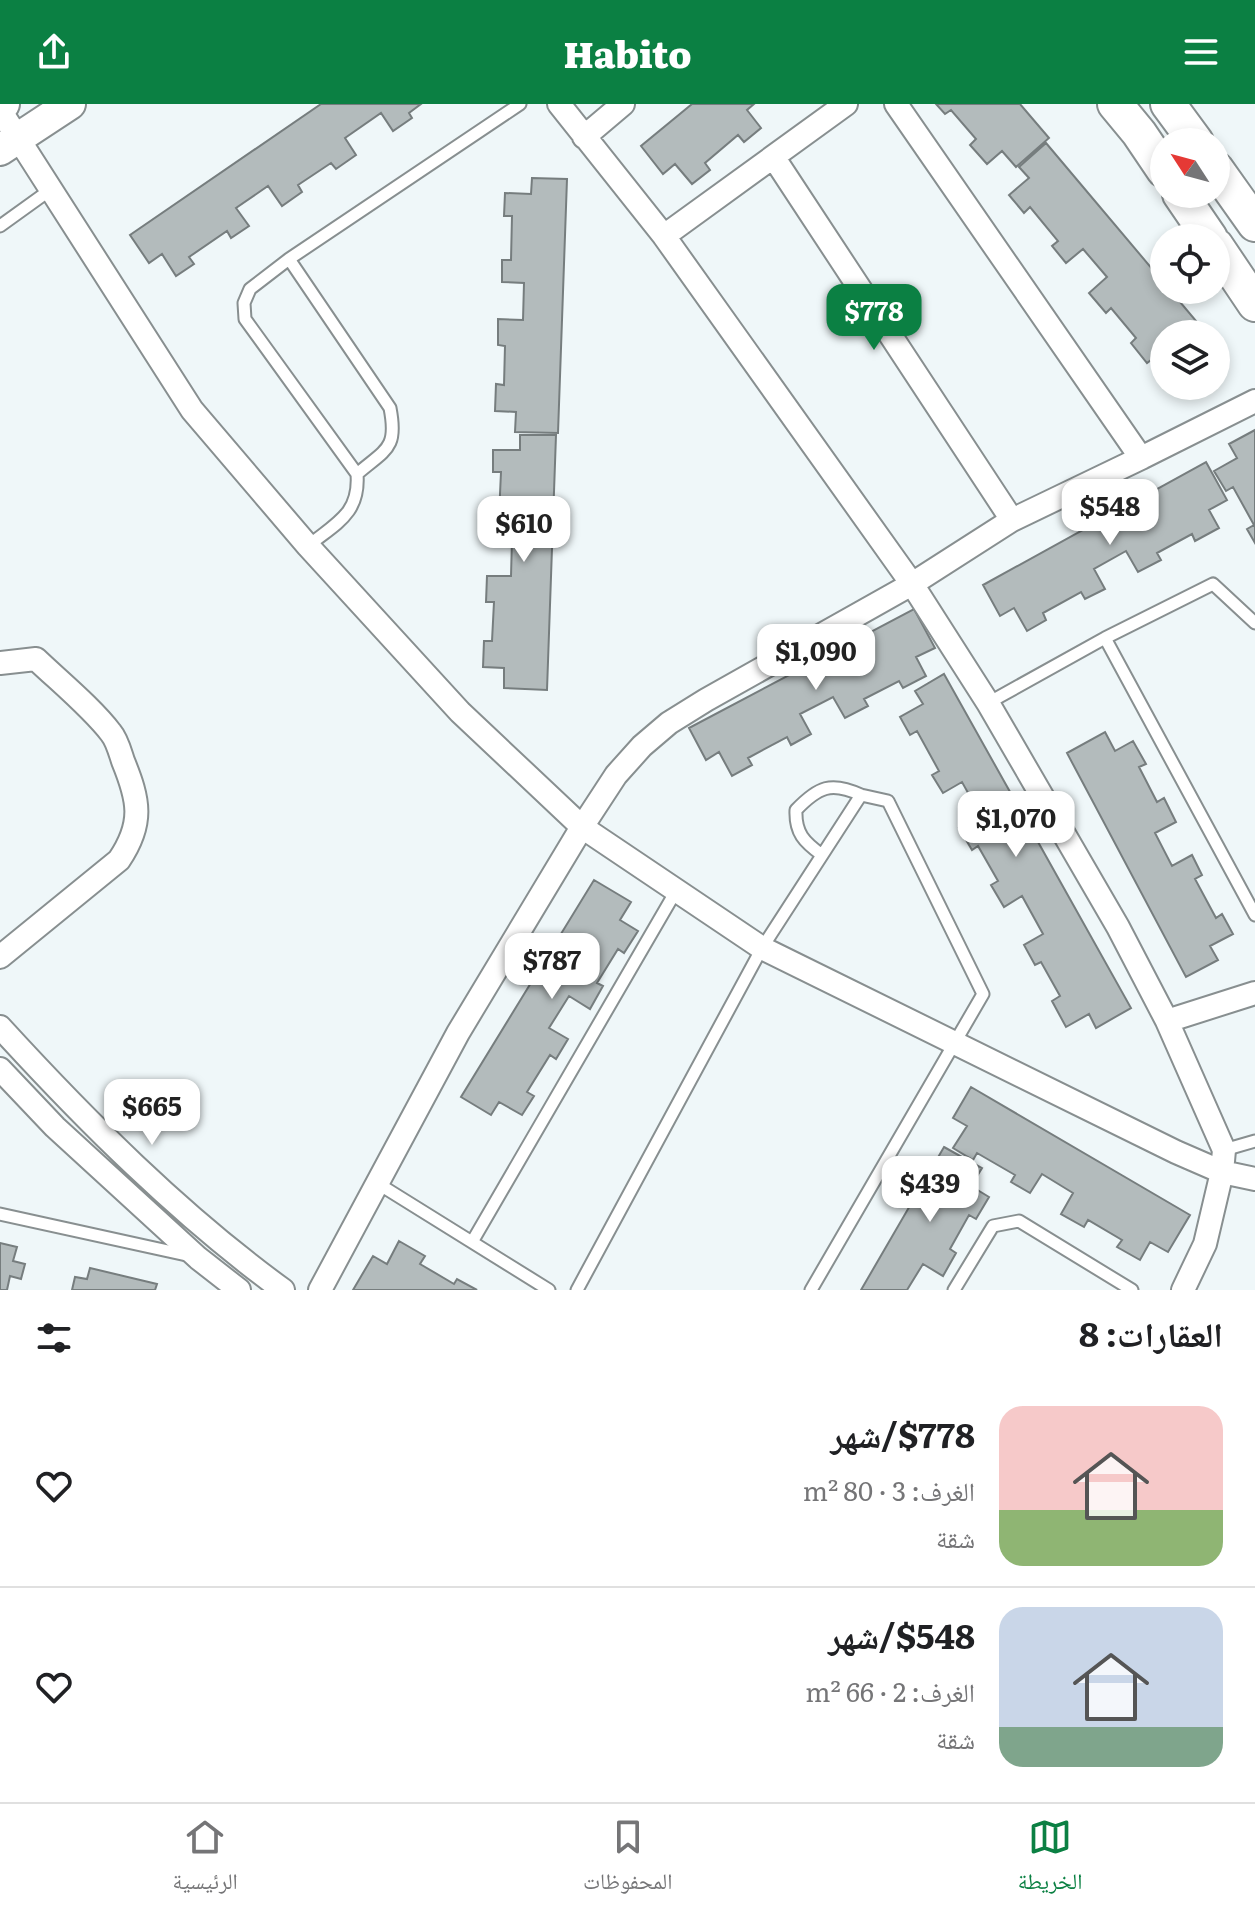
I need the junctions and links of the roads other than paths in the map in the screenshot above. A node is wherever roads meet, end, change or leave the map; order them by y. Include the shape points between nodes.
1 (70, 104) edge
2 (520, 104) edge
3 (559, 104) edge
4 (623, 104) edge
5 (846, 104) edge
6 (896, 104) edge
7 (1115, 104) edge
8 (1168, 104) edge
9 (1, 107) edge
10 (1186, 128) edge
11 (584, 137) junction
12 (8, 144) edge
13 (1150, 151) edge
14 (774, 158) junction
15 (1230, 189) edge
16 (50, 190) junction
17 (1255, 224) edge
18 (0, 226) edge
19 (664, 236) junction
20 (289, 259) junction
21 (1230, 267) edge
22 (1255, 304) edge
23 (1255, 401) edge
24 (1141, 458) junction
25 (357, 474) junction
26 (1012, 520) junction
27 (308, 546) junction
28 (912, 584) junction
29 (1255, 623) edge
30 (1105, 638) junction
31 (0, 663) edge
32 (988, 703) junction
33 (861, 795) junction
34 (582, 827) junction
35 (822, 855) junction
36 (676, 891) junction
37 (1255, 915) edge
38 (762, 948) junction
39 (0, 957) edge
40 (1255, 993) edge
41 (1167, 1021) junction
42 (0, 1027) edge
43 (954, 1045) junction
44 (0, 1069) edge
45 (1255, 1141) edge
46 (1223, 1161) junction
47 (1255, 1179) edge
48 (376, 1182) junction
49 (0, 1214) edge
50 (472, 1242) junction
51 (198, 1258) junction
52 (239, 1290) edge
53 (283, 1290) edge
54 (320, 1290) edge
55 (549, 1290) edge
56 (577, 1290) edge
57 (811, 1290) edge
58 (954, 1290) edge
59 (1132, 1290) edge
60 (1183, 1290) edge

1 - 12 main road
2 - 20 lane
3 - 11 street
4 - 11 street
5 - 14 street
6 - 24 street
7 - 13 main road
8 - 10 main road
9 - 12 street
11 - 19 street
12 - 16 street
14 - 19 street
14 - 26 street
15 - 17 main road
16 - 18 lane
16 - 27 street via 192,410
19 - 28 street
20 - 25 lane via 390,408 390,445
20 - 25 lane via 250,289 245,319
21 - 22 main road
23 - 24 street
24 - 26 street
25 - 27 lane via 351,510
26 - 28 street
27 - 34 street via 460,712
28 - 32 street
28 - 34 street via 669,723 616,775
29 - 30 lane via 1213,584
30 - 32 lane
30 - 37 lane
31 - 39 street via 36,659 113,734 137,807 130,844 119,860
32 - 41 street
33 - 35 lane
33 - 35 lane via 830,786 796,810 795,824 803,841
33 - 43 lane via 888,801 983,994
34 - 36 street
34 - 48 street
35 - 38 lane
36 - 38 street
36 - 50 lane
38 - 43 street
38 - 56 lane
40 - 41 street
41 - 46 street
42 - 53 street via 226,1248
43 - 46 street
43 - 57 lane
44 - 51 street
45 - 46 lane
46 - 47 street
46 - 60 street via 1205,1244
48 - 50 lane
48 - 54 street
49 - 51 lane
50 - 55 lane
51 - 52 street
58 - 59 lane via 993,1226 1019,1221

